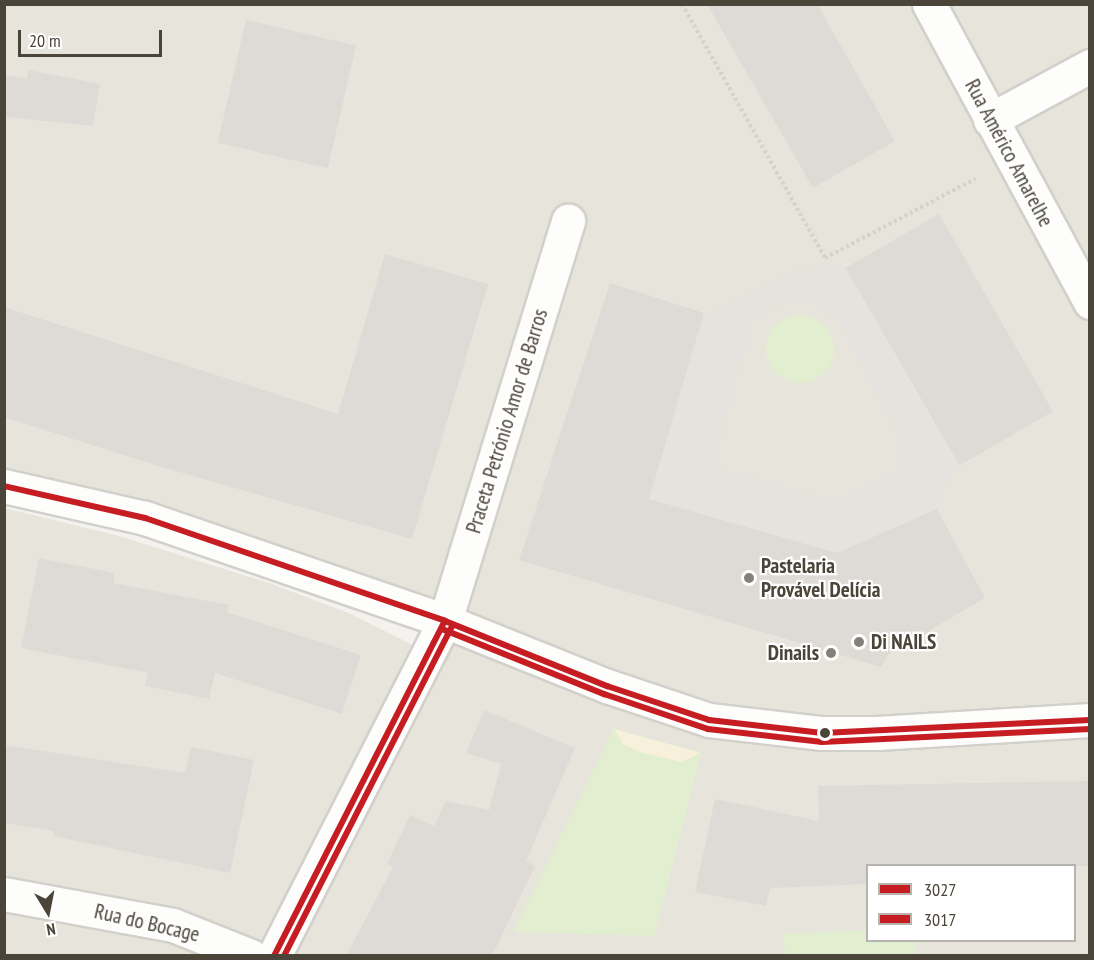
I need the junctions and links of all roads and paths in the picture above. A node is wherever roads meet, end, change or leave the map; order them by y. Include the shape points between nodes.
1 (682, 4) edge
2 (929, 4) edge
3 (1089, 66) edge
4 (990, 120) junction
5 (1012, 159) junction
6 (568, 220) dead end
7 (1089, 302) edge
8 (4, 486) edge
9 (445, 621) junction
10 (1089, 720) edge
11 (4, 894) edge
12 (251, 956) edge
13 (273, 956) edge

1 - 5 path via 825,258
2 - 4 street, Rua Américo Amarelhe
3 - 4 street
4 - 5 street, Rua Américo Amarelhe
5 - 7 street, Rua Américo Amarelhe
6 - 9 street, Praceta Petrónio Amor de Barros
8 - 9 street via 145,518
9 - 10 street via 607,686 709,720 822,733 866,733
9 - 13 street, Praceta Petrónio Amor de Barros
11 - 12 street, Rua do Bocage via 172,925

